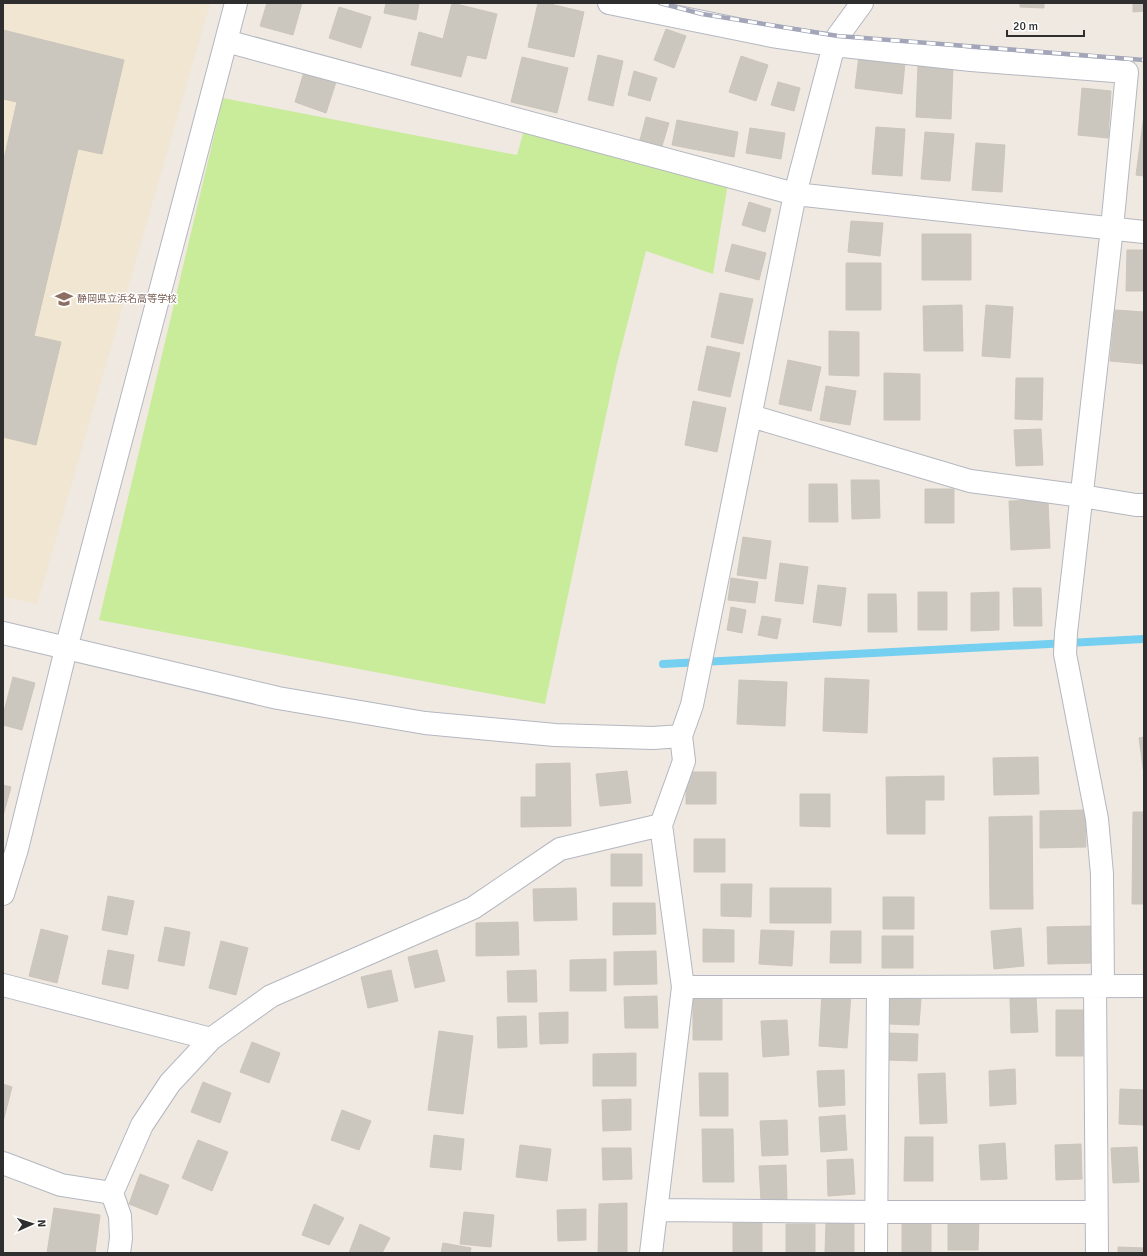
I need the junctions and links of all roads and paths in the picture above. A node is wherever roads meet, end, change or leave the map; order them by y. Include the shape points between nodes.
1 (236, 3) edge
2 (609, 3) edge
3 (862, 3) edge
4 (226, 41) junction
5 (834, 45) junction
6 (795, 194) junction
7 (1112, 228) junction
8 (1144, 232) edge
9 (751, 416) junction
10 (1082, 496) junction
11 (1144, 505) edge
12 (3, 633) edge
13 (66, 649) junction
14 (681, 736) junction
15 (662, 825) junction
16 (3, 894) edge
17 (3, 985) edge
18 (1099, 986) junction
19 (1144, 986) edge
20 (683, 987) junction
21 (878, 987) junction
22 (211, 1039) junction
23 (3, 1163) edge
24 (112, 1193) junction
25 (656, 1210) junction
26 (877, 1212) junction
27 (1096, 1212) junction
28 (119, 1253) edge
29 (650, 1253) edge
30 (876, 1253) edge
31 (1097, 1253) edge

1 - 4 street
2 - 5 street via 772,36
3 - 5 street
4 - 6 street
4 - 13 street
5 - 6 street
5 - 7 street via 971,60 1127,72
6 - 7 street
6 - 9 street
7 - 8 street
7 - 10 street
9 - 10 street via 970,481
9 - 14 street via 692,705
10 - 11 street
10 - 18 street via 1066,643 1097,819 1102,874
12 - 13 street
13 - 14 street via 278,698 425,723 555,735 654,738
13 - 16 street via 17,849
14 - 15 street via 684,761
15 - 20 street
15 - 22 street via 560,849 473,908 271,996
17 - 22 street
18 - 19 street
18 - 21 street
18 - 27 street
20 - 21 street
20 - 25 street
21 - 26 street
22 - 24 street via 170,1083 142,1125
23 - 24 street via 61,1184
24 - 28 street via 120,1216
25 - 26 street
25 - 29 street
26 - 27 street
26 - 30 street
27 - 31 street

